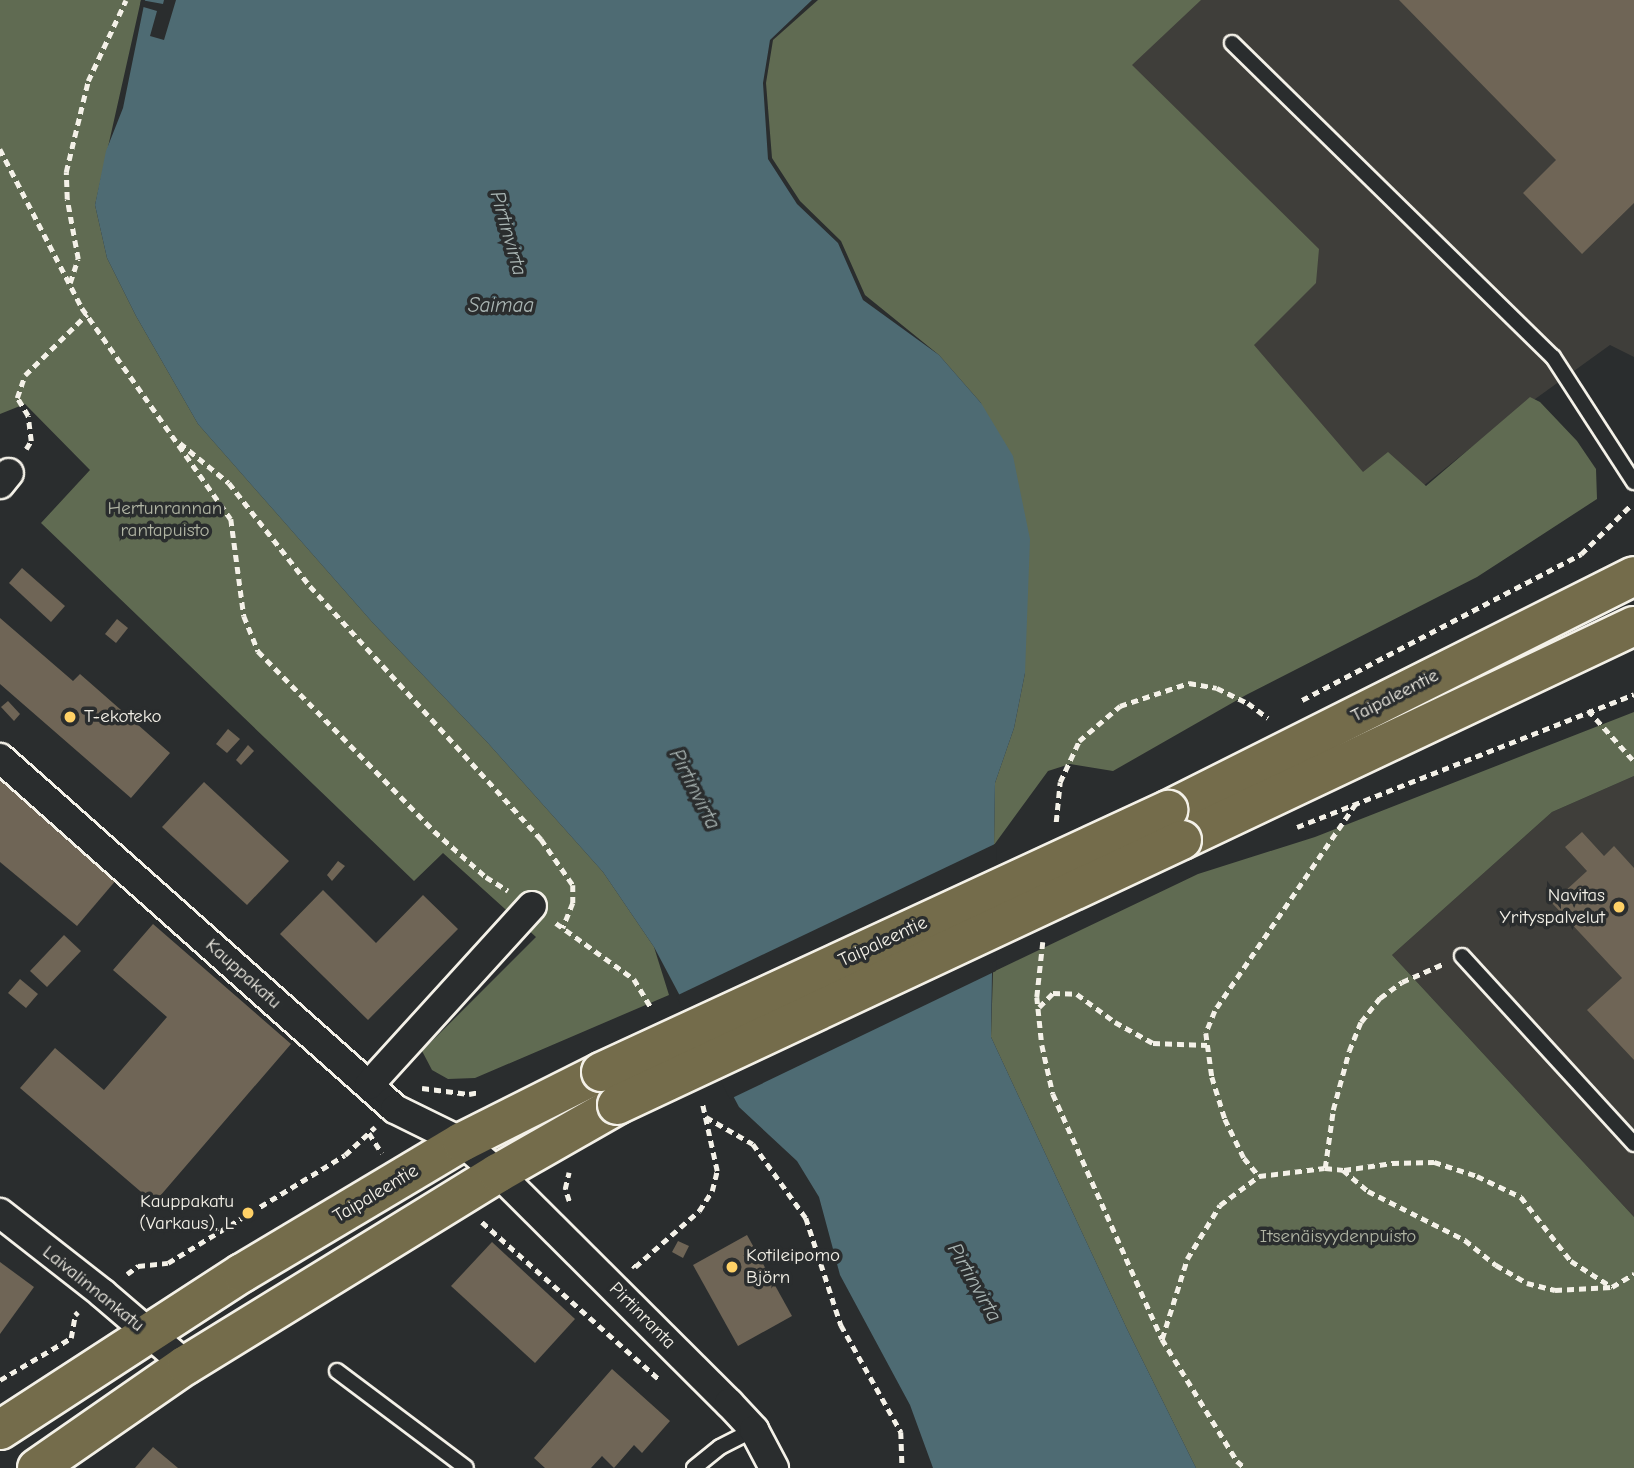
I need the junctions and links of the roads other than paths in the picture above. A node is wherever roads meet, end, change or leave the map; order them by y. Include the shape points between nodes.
1 (1232, 43) dead end
2 (1634, 482) edge
3 (1634, 576) edge
4 (1634, 626) edge
5 (0, 758) edge
6 (1175, 825) junction
7 (523, 900) road end
8 (1462, 956) road end
9 (369, 1085) junction
10 (609, 1089) junction
11 (462, 1143) junction
12 (1634, 1144) edge
13 (498, 1173) junction
14 (0, 1213) edge
15 (147, 1332) junction
16 (186, 1366) junction
17 (337, 1371) dead end
18 (0, 1430) edge
19 (754, 1430) junction
20 (37, 1468) edge
21 (466, 1468) edge
22 (694, 1468) edge
23 (774, 1468) edge

1 - 2 lane via 1553,357
3 - 6 highway, Taipaleentie
4 - 6 highway, Taipaleentie
5 - 9 street, Kauppakatu
6 - 10 highway, Taipaleentie, bridge
7 - 9 street
8 - 12 lane
9 - 11 street, Kauppakatu via 395,1109
10 - 11 highway, Taipaleentie
10 - 13 highway, Taipaleentie
11 - 13 street, Kauppakatu
11 - 15 highway, Taipaleentie
13 - 16 highway, Taipaleentie
13 - 19 street, Pirtinranta
14 - 15 street, Laivalinnankatu
15 - 16 street, Laivalinnankatu
15 - 18 highway, Taipaleentie
16 - 20 highway, Taipaleentie
17 - 21 lane
19 - 22 lane via 720,1447
19 - 23 street, Pirtinranta

